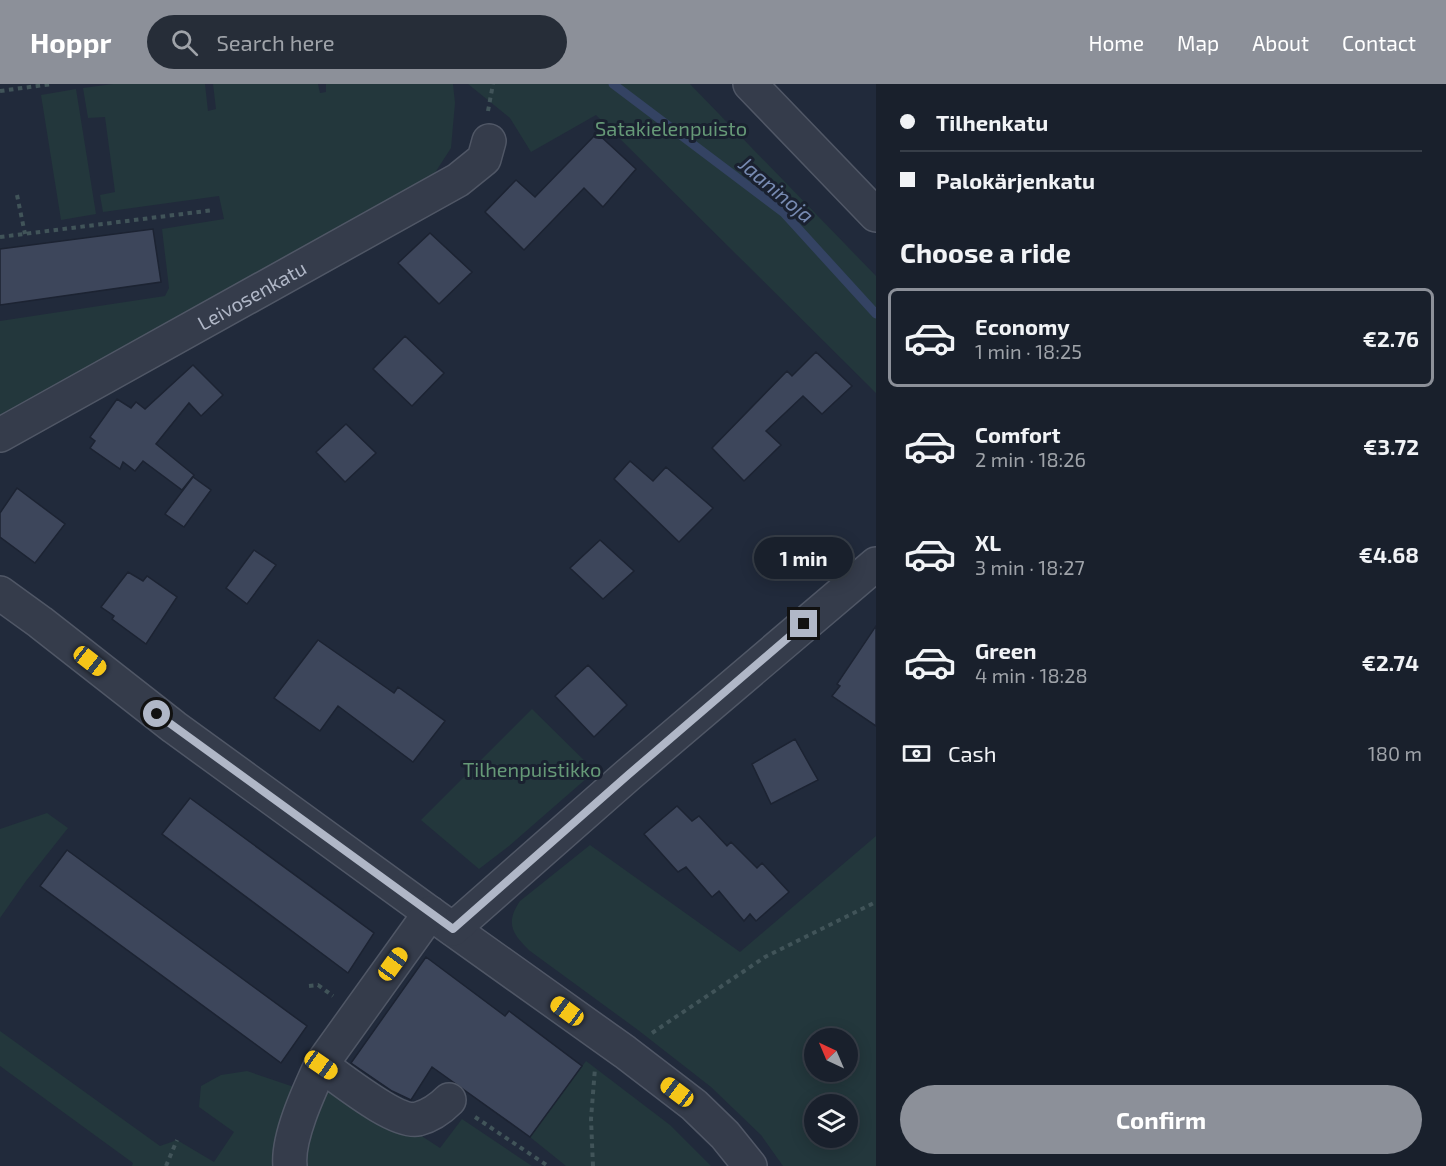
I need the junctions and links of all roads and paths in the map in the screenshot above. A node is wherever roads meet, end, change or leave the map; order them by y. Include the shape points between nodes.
1 (52, 84) edge
2 (750, 84) edge
3 (0, 91) edge
4 (489, 141) dead end
5 (17, 195) dead end
6 (214, 210) dead end
7 (876, 215) edge
8 (25, 234) junction
9 (0, 237) edge
10 (0, 435) edge
11 (876, 564) edge
12 (0, 593) edge
13 (876, 902) edge
14 (441, 921) junction
15 (651, 1034) dead end
16 (596, 1062) dead end
17 (321, 1065) junction
18 (450, 1100) joint
19 (177, 1140) dead end
20 (166, 1166) edge
21 (290, 1166) edge
22 (548, 1166) edge
23 (593, 1166) edge
24 (750, 1166) edge

1 - 3 path
2 - 7 street
4 - 10 street, Leivosenkatu via 484,159 458,180
5 - 8 path
6 - 8 path
8 - 9 path
11 - 14 street via 628,775
12 - 14 street via 174,727
13 - 15 path via 765,957
14 - 17 street
14 - 24 street via 694,1105
16 - 23 path via 591,1119
17 - 18 street via 400,1118 416,1120
17 - 21 street via 296,1129
18 - 22 path
19 - 20 path

